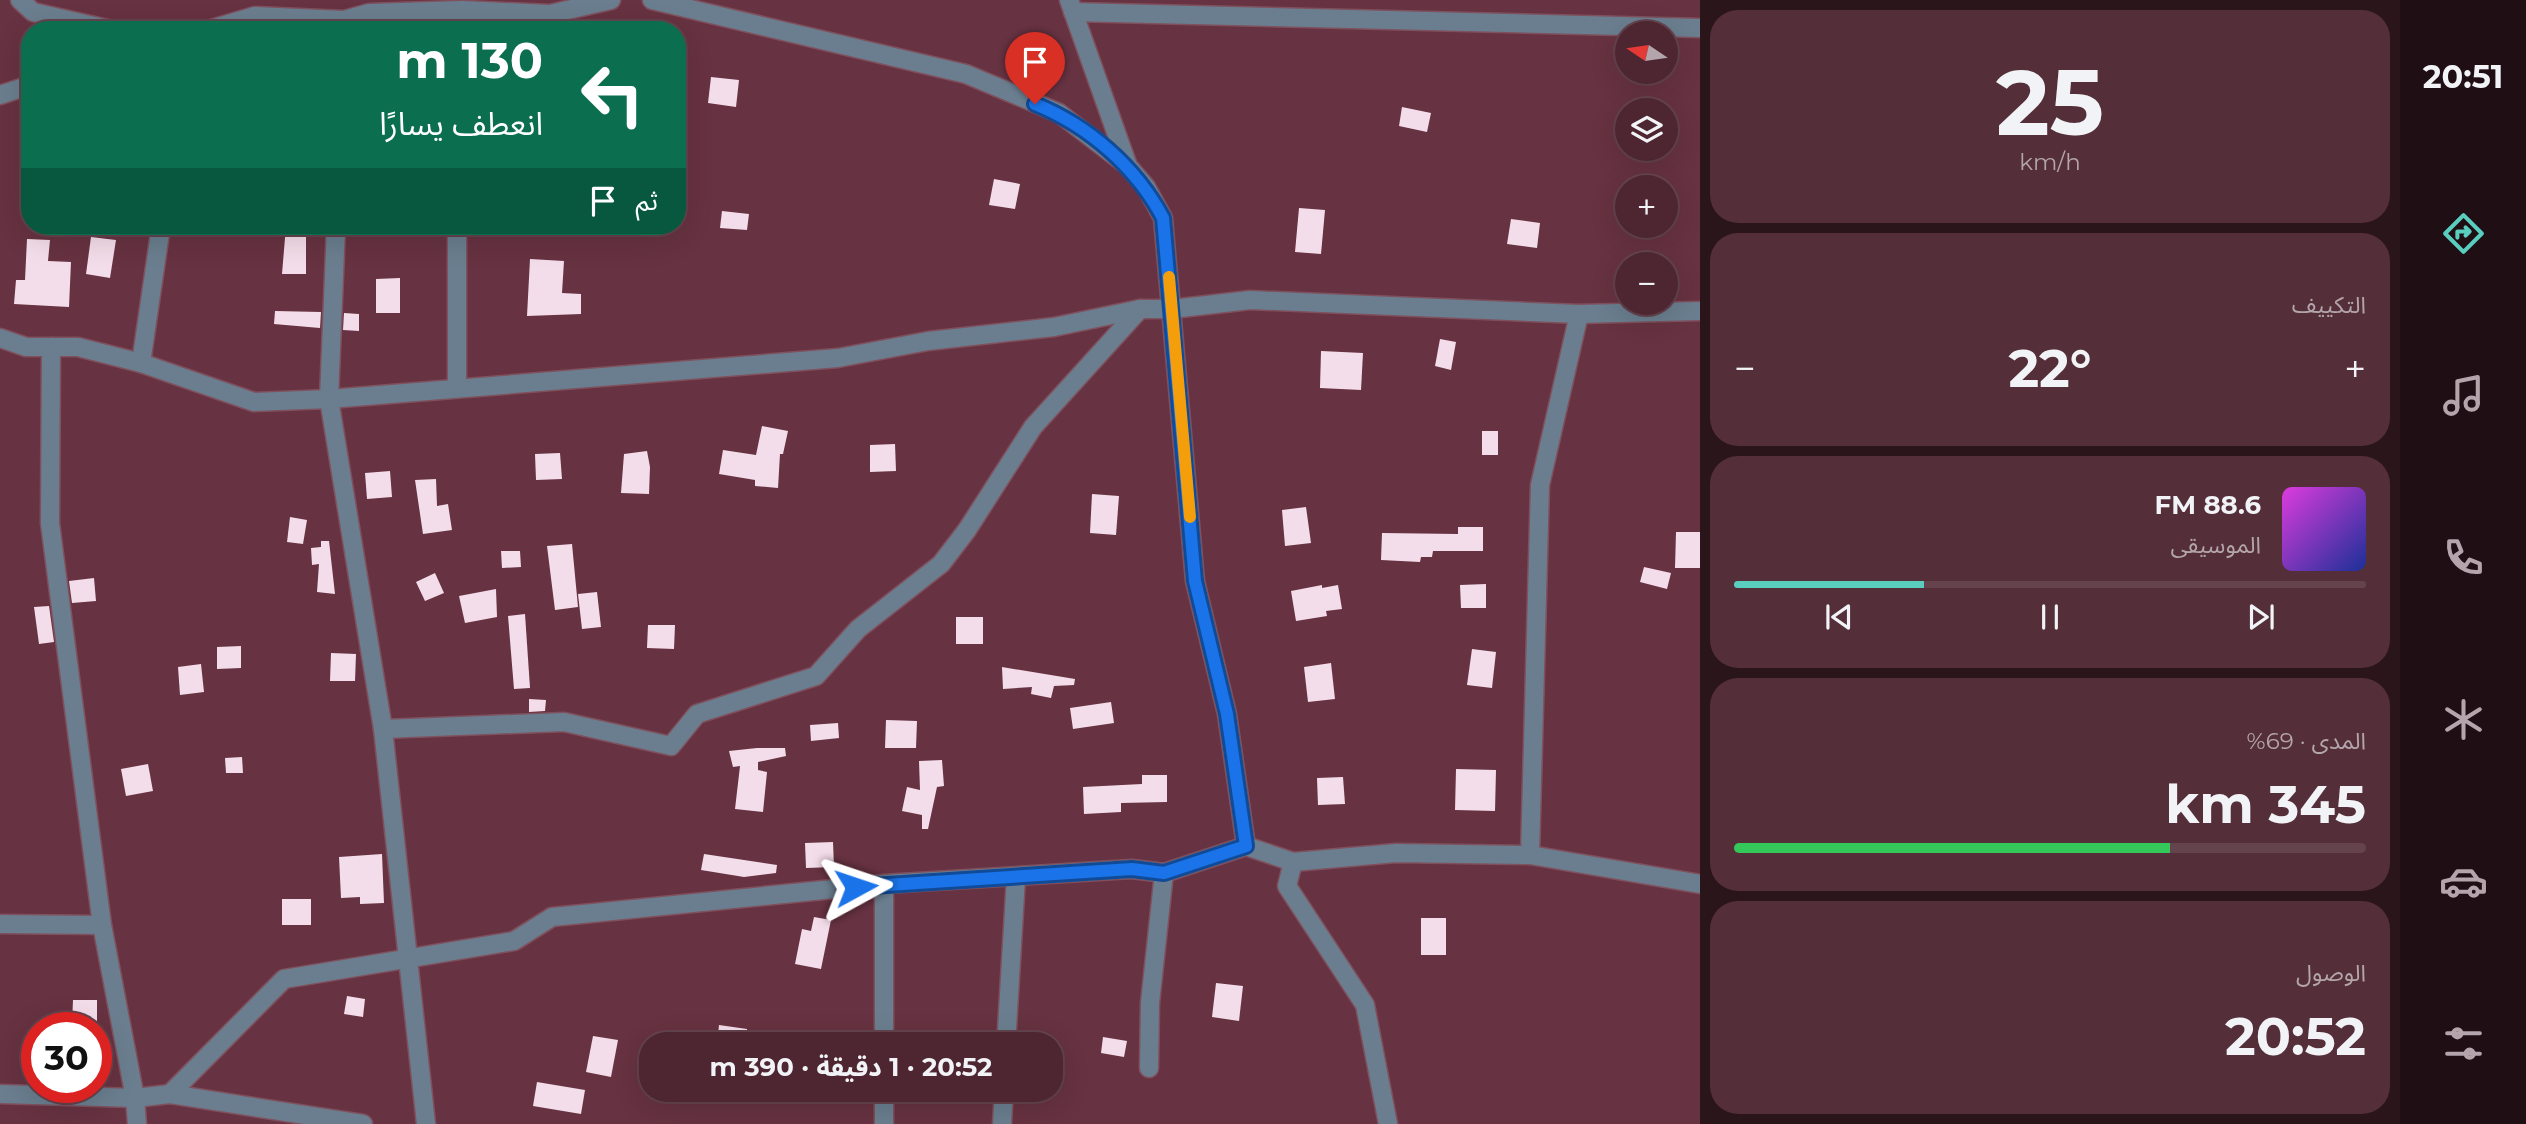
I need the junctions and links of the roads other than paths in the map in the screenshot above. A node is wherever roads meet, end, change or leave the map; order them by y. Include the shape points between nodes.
1 (20, 0) edge
2 (611, 0) edge
3 (652, 0) edge
4 (1071, 6) edge
5 (462, 10) junction
6 (72, 21) edge
7 (238, 21) edge
8 (304, 21) edge
9 (352, 21) edge
10 (462, 21) edge
11 (1699, 24) edge
12 (21, 88) edge
13 (0, 95) edge
14 (1128, 166) junction
15 (160, 235) edge
16 (336, 235) edge
17 (457, 235) edge
18 (1140, 309) junction
19 (1172, 309) junction
20 (1700, 311) edge
21 (1579, 314) junction
22 (0, 338) edge
23 (51, 347) junction
24 (141, 363) junction
25 (457, 387) junction
26 (329, 399) junction
27 (383, 729) junction
28 (1246, 846) junction
29 (1530, 855) junction
30 (1293, 862) junction
31 (1164, 873) junction
32 (1016, 877) junction
33 (884, 884) junction
34 (1700, 884) edge
35 (0, 924) edge
36 (103, 925) junction
37 (408, 959) junction
38 (884, 1032) edge
39 (1007, 1032) edge
40 (1149, 1068) dead end
41 (0, 1094) edge
42 (170, 1094) junction
43 (135, 1098) junction
44 (884, 1102) edge
45 (1003, 1102) edge
46 (136, 1124) edge
47 (363, 1124) edge
48 (426, 1124) edge
49 (884, 1124) edge
50 (1002, 1124) edge
51 (1388, 1124) edge

1 - 6 street via 33,12
2 - 5 street via 550,14
3 - 14 street via 966,74 1059,113
4 - 11 street
4 - 14 street
5 - 9 street via 369,13
5 - 10 street
7 - 8 street via 255,16
12 - 13 street
14 - 19 street via 1163,218
15 - 24 street
16 - 26 street
17 - 25 street
18 - 19 street
18 - 25 street via 1054,327 928,341 838,358
18 - 27 street via 1033,427 942,564 858,629 816,676 697,714 671,746 564,722
19 - 21 street via 1250,300
19 - 28 street via 1195,581 1227,714
20 - 21 street
21 - 29 street via 1539,485
22 - 23 street via 26,347
23 - 24 street via 78,347
23 - 36 street via 50,523
24 - 26 street via 254,402
25 - 26 street
26 - 27 street
27 - 37 street
28 - 30 street
28 - 31 street
29 - 30 street via 1396,853
29 - 34 street
30 - 51 street via 1287,887 1365,1005
31 - 32 street via 1132,869
31 - 40 street via 1150,1003
32 - 33 street
32 - 39 street
33 - 37 street via 552,917 513,941
33 - 38 street
35 - 36 street
36 - 43 street
37 - 42 street via 284,979
37 - 48 street
41 - 43 street
42 - 43 street
42 - 47 street
43 - 46 street
44 - 49 street
45 - 50 street

